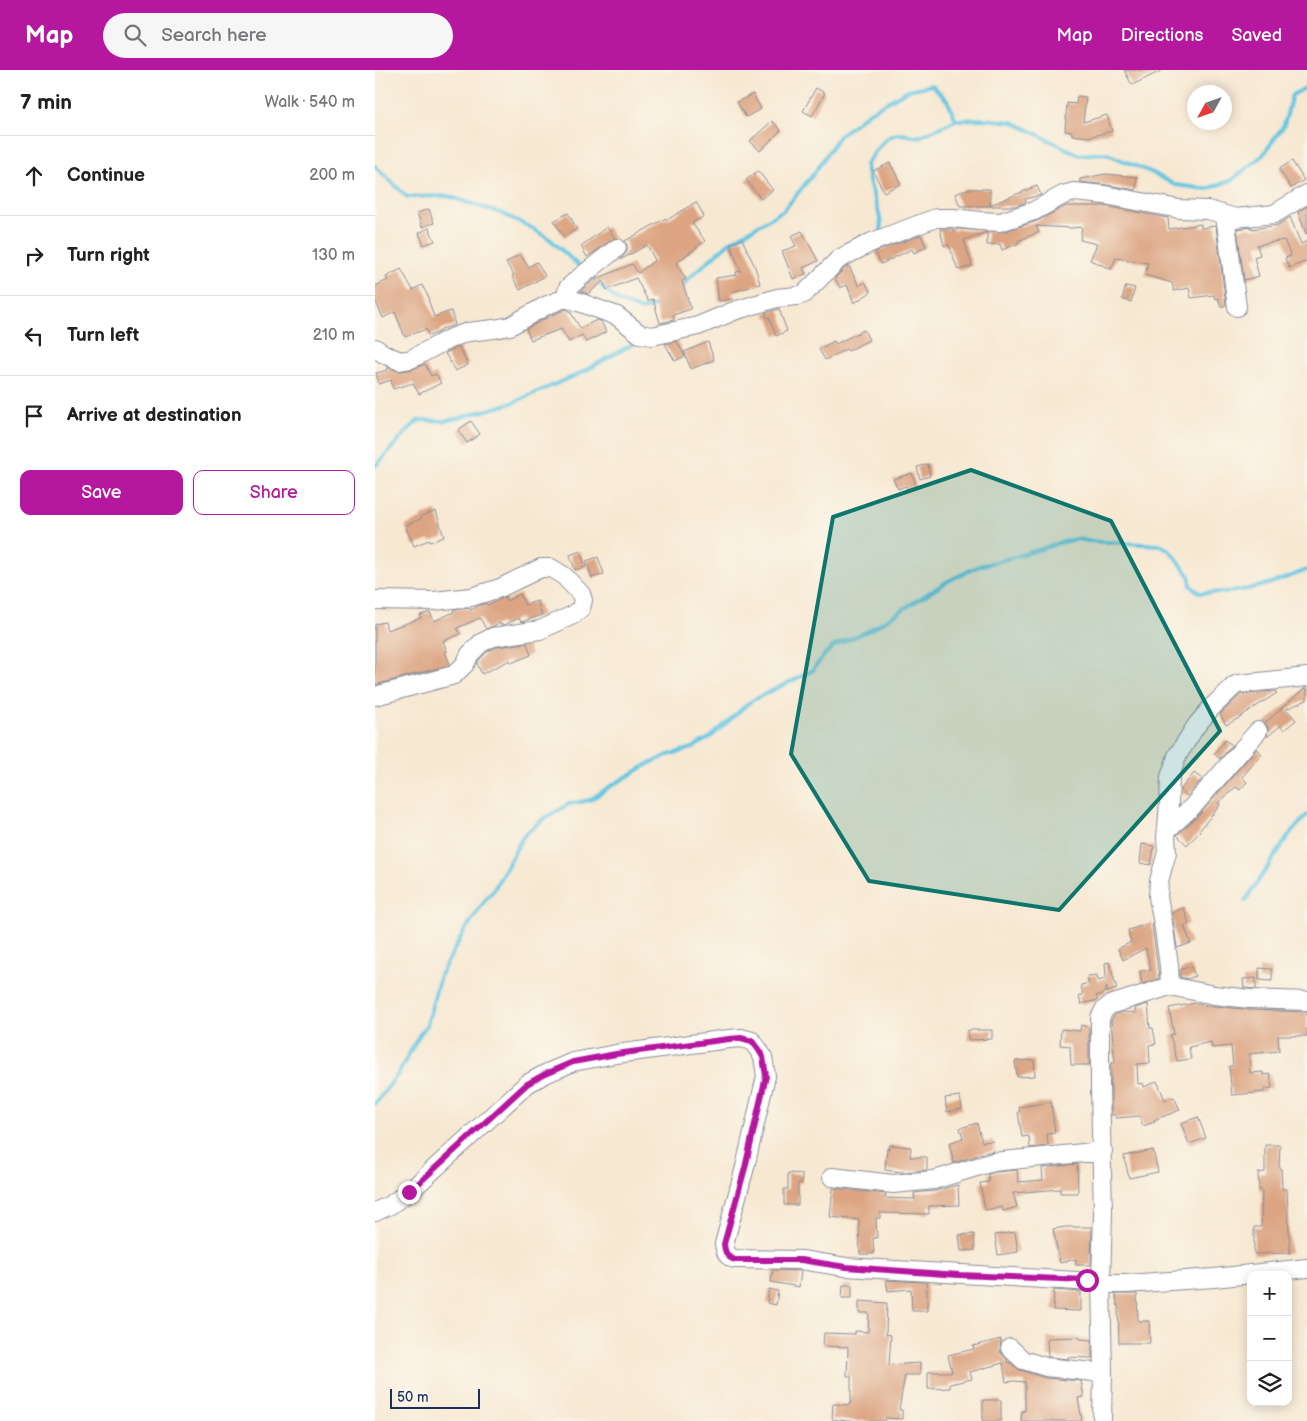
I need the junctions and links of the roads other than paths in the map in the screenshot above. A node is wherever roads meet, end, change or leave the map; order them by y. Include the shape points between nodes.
1 (1307, 194) edge
2 (1225, 215) junction
3 (617, 248) dead end
4 (565, 298) junction
5 (1237, 307) dead end
6 (375, 348) edge
7 (375, 600) edge
8 (1307, 677) edge
9 (375, 696) edge
10 (1259, 731) dead end
11 (1167, 830) junction
12 (1170, 986) junction
13 (1307, 1001) edge
14 (1103, 1151) junction
15 (832, 1177) dead end
16 (375, 1212) edge
17 (1307, 1268) edge
18 (1101, 1282) junction
19 (1010, 1348) dead end
20 (1103, 1373) junction
21 (1102, 1421) edge

1 - 2 street via 1274,214 1236,218
2 - 4 street via 1074,192 1001,222 936,218 872,242 839,260 804,294 777,298 698,326 653,336 640,334 617,316
2 - 5 street
3 - 4 street via 568,288
4 - 6 street via 510,326 468,332 411,359 400,361
7 - 9 street via 433,601 471,597 500,588 541,568 551,568 564,576 583,600 581,608 573,615 539,630 493,636 481,642 454,675
8 - 11 street via 1239,684 1211,708 1177,756 1170,777
10 - 11 street via 1194,805
11 - 12 street via 1167,852 1158,897
12 - 13 street via 1232,997
12 - 14 street via 1110,1005 1100,1018
14 - 15 street via 993,1162 934,1180 893,1184
14 - 18 street
16 - 18 street via 409,1192 527,1084 545,1074 573,1062 616,1054 741,1038 752,1041 758,1049 763,1057 766,1076 724,1244 730,1258 801,1260 846,1267
17 - 18 street via 1126,1284
18 - 20 street
19 - 20 street via 1023,1360 1046,1367
20 - 21 street

